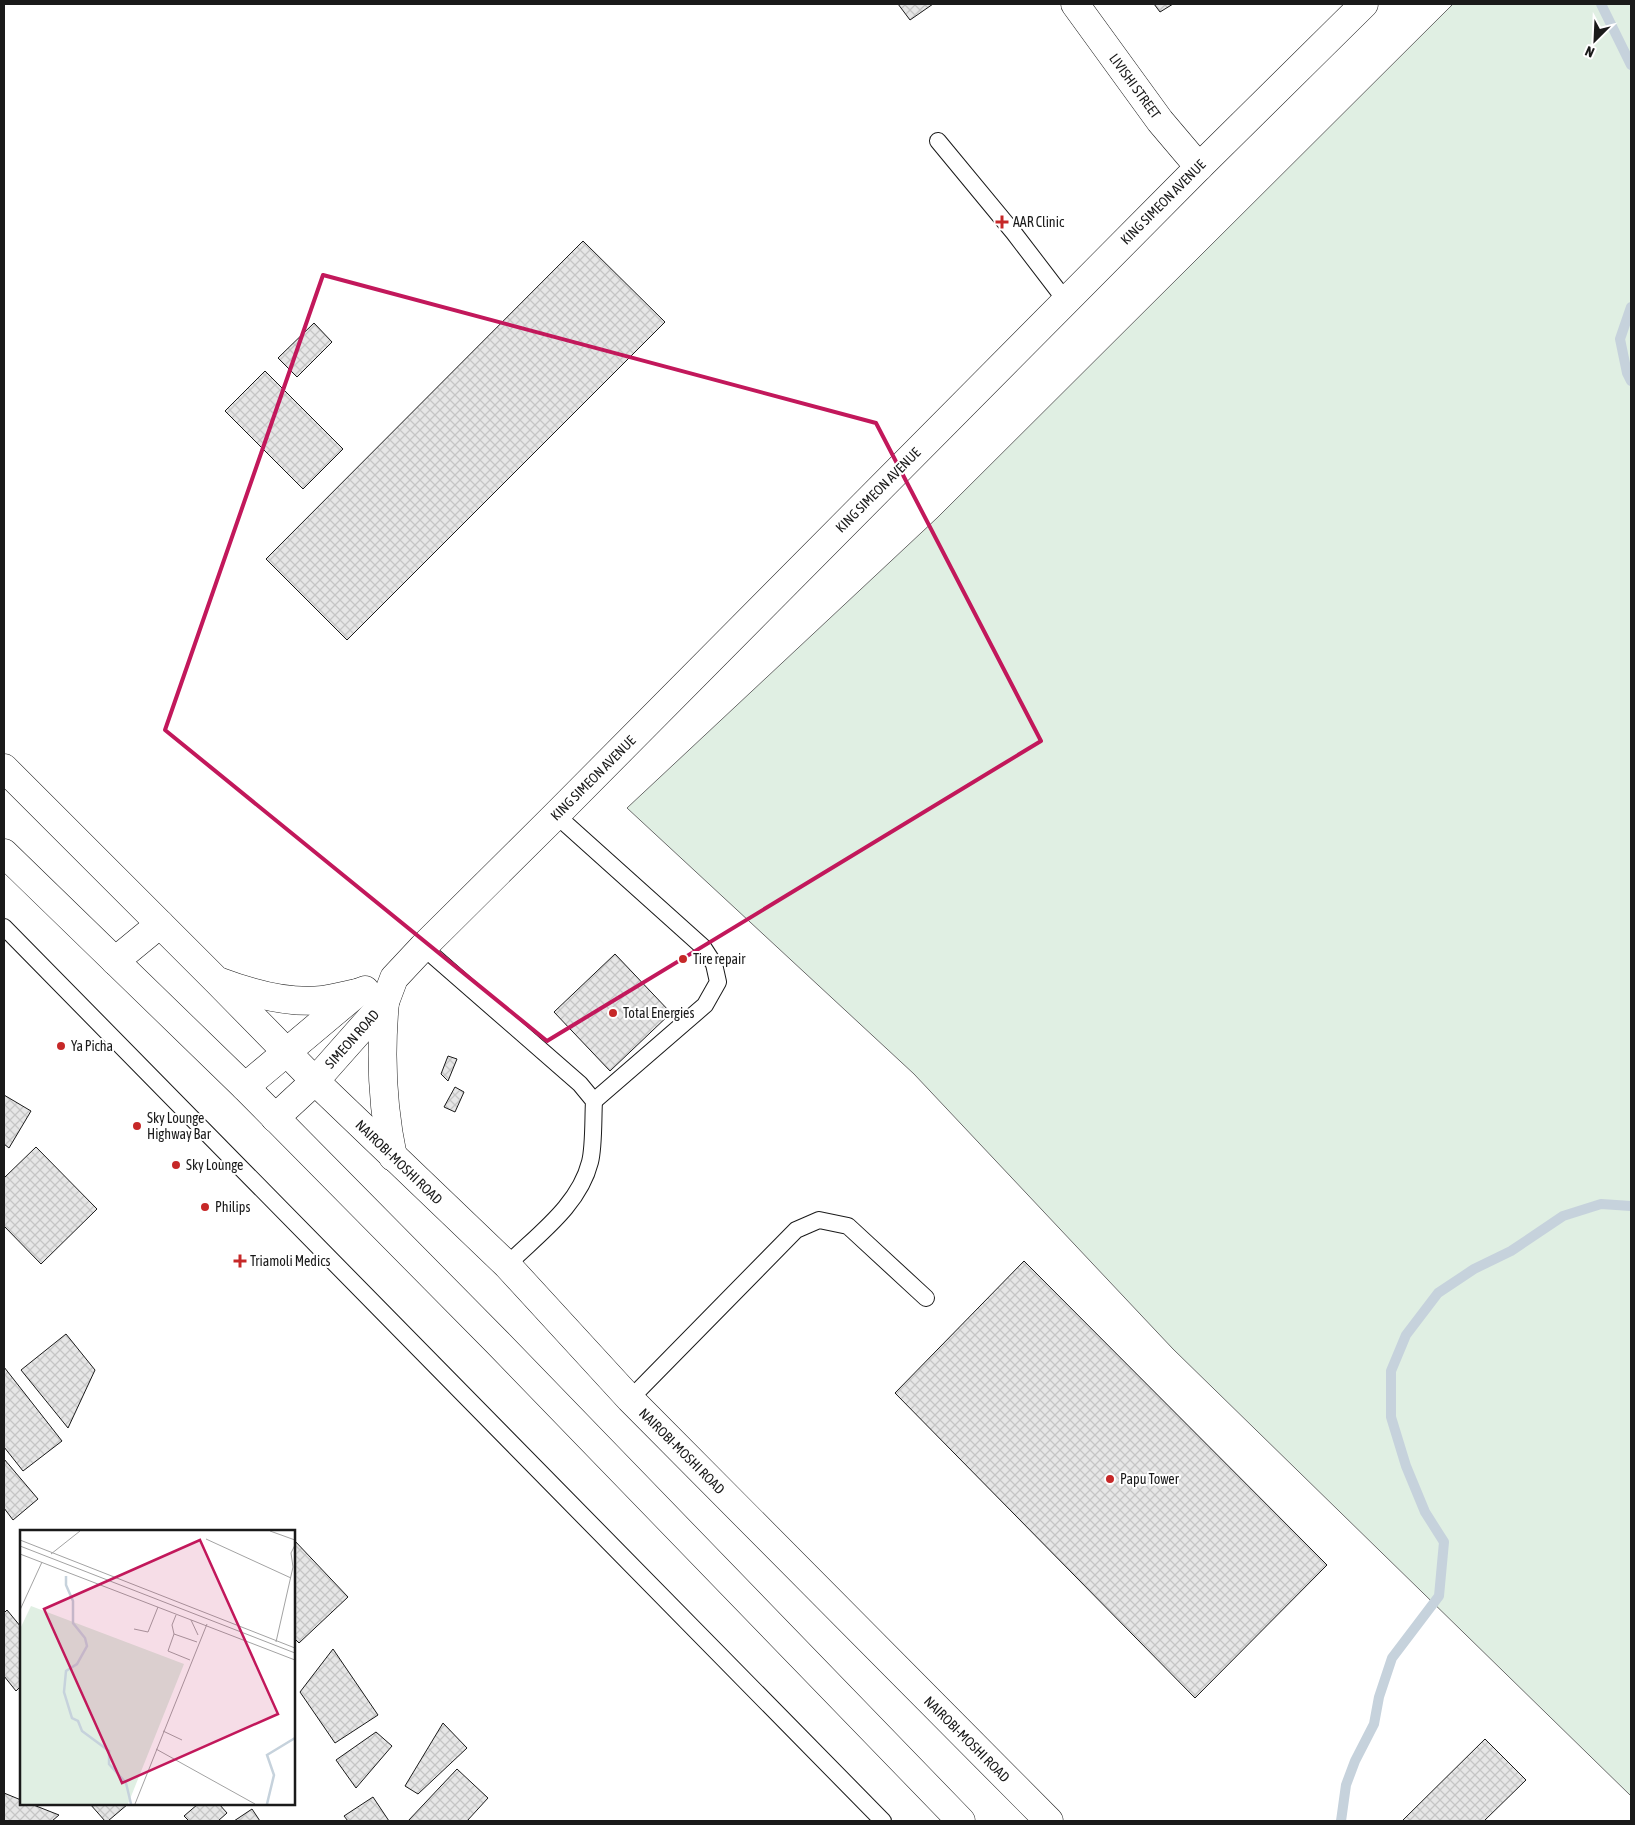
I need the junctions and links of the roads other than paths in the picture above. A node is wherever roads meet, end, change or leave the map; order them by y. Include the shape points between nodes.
1 (1075, 4) edge
2 (1364, 4) edge
3 (938, 140) dead end
4 (1199, 167) junction
5 (1066, 301) junction
6 (4, 768) edge
7 (556, 815) junction
8 (4, 853) edge
9 (160, 924) junction
10 (4, 927) edge
11 (422, 947) junction
12 (115, 961) junction
13 (217, 981) junction
14 (389, 990) junction
15 (357, 993) junction
16 (286, 1052) junction
17 (315, 1081) junction
18 (245, 1087) junction
19 (594, 1101) junction
20 (275, 1118) junction
21 (393, 1157) junction
22 (507, 1265) junction
23 (926, 1298) dead end
24 (630, 1399) junction
25 (883, 1821) edge
26 (961, 1821) edge
27 (1050, 1821) edge

1 - 4 main road, LIVISHI STREET via 1160,121
2 - 4 main road, KING SIMEON AVENUE
3 - 5 lane
4 - 5 main road, KING SIMEON AVENUE
5 - 7 main road, KING SIMEON AVENUE
6 - 9 main road, NAIROBI-MOSHI ROAD
7 - 11 main road, KING SIMEON AVENUE
7 - 19 lane via 703,947 714,964 718,982 705,1006
8 - 12 main road
9 - 12 main road
9 - 13 main road, NAIROBI-MOSHI ROAD
10 - 25 lane
11 - 14 main road, KING SIMEON AVENUE
11 - 19 lane via 580,1084
12 - 18 main road
13 - 15 main road via 285,1000 322,1000
13 - 16 main road, NAIROBI-MOSHI ROAD
14 - 15 main road, SIMEON ROAD
14 - 17 main road, SIMEON ROAD
14 - 21 main road via 381,1044 386,1124
15 - 16 main road, SIMEON ROAD
16 - 17 main road, NAIROBI-MOSHI ROAD
16 - 18 main road, SIMEON ROAD
17 - 20 main road, SIMEON ROAD
17 - 21 main road, NAIROBI-MOSHI ROAD
18 - 20 main road
19 - 22 lane via 590,1162 580,1188 566,1208
20 - 26 main road
21 - 22 main road, NAIROBI-MOSHI ROAD
22 - 24 main road, NAIROBI-MOSHI ROAD
23 - 24 lane via 848,1226 819,1220 796,1230
24 - 27 main road, NAIROBI-MOSHI ROAD

